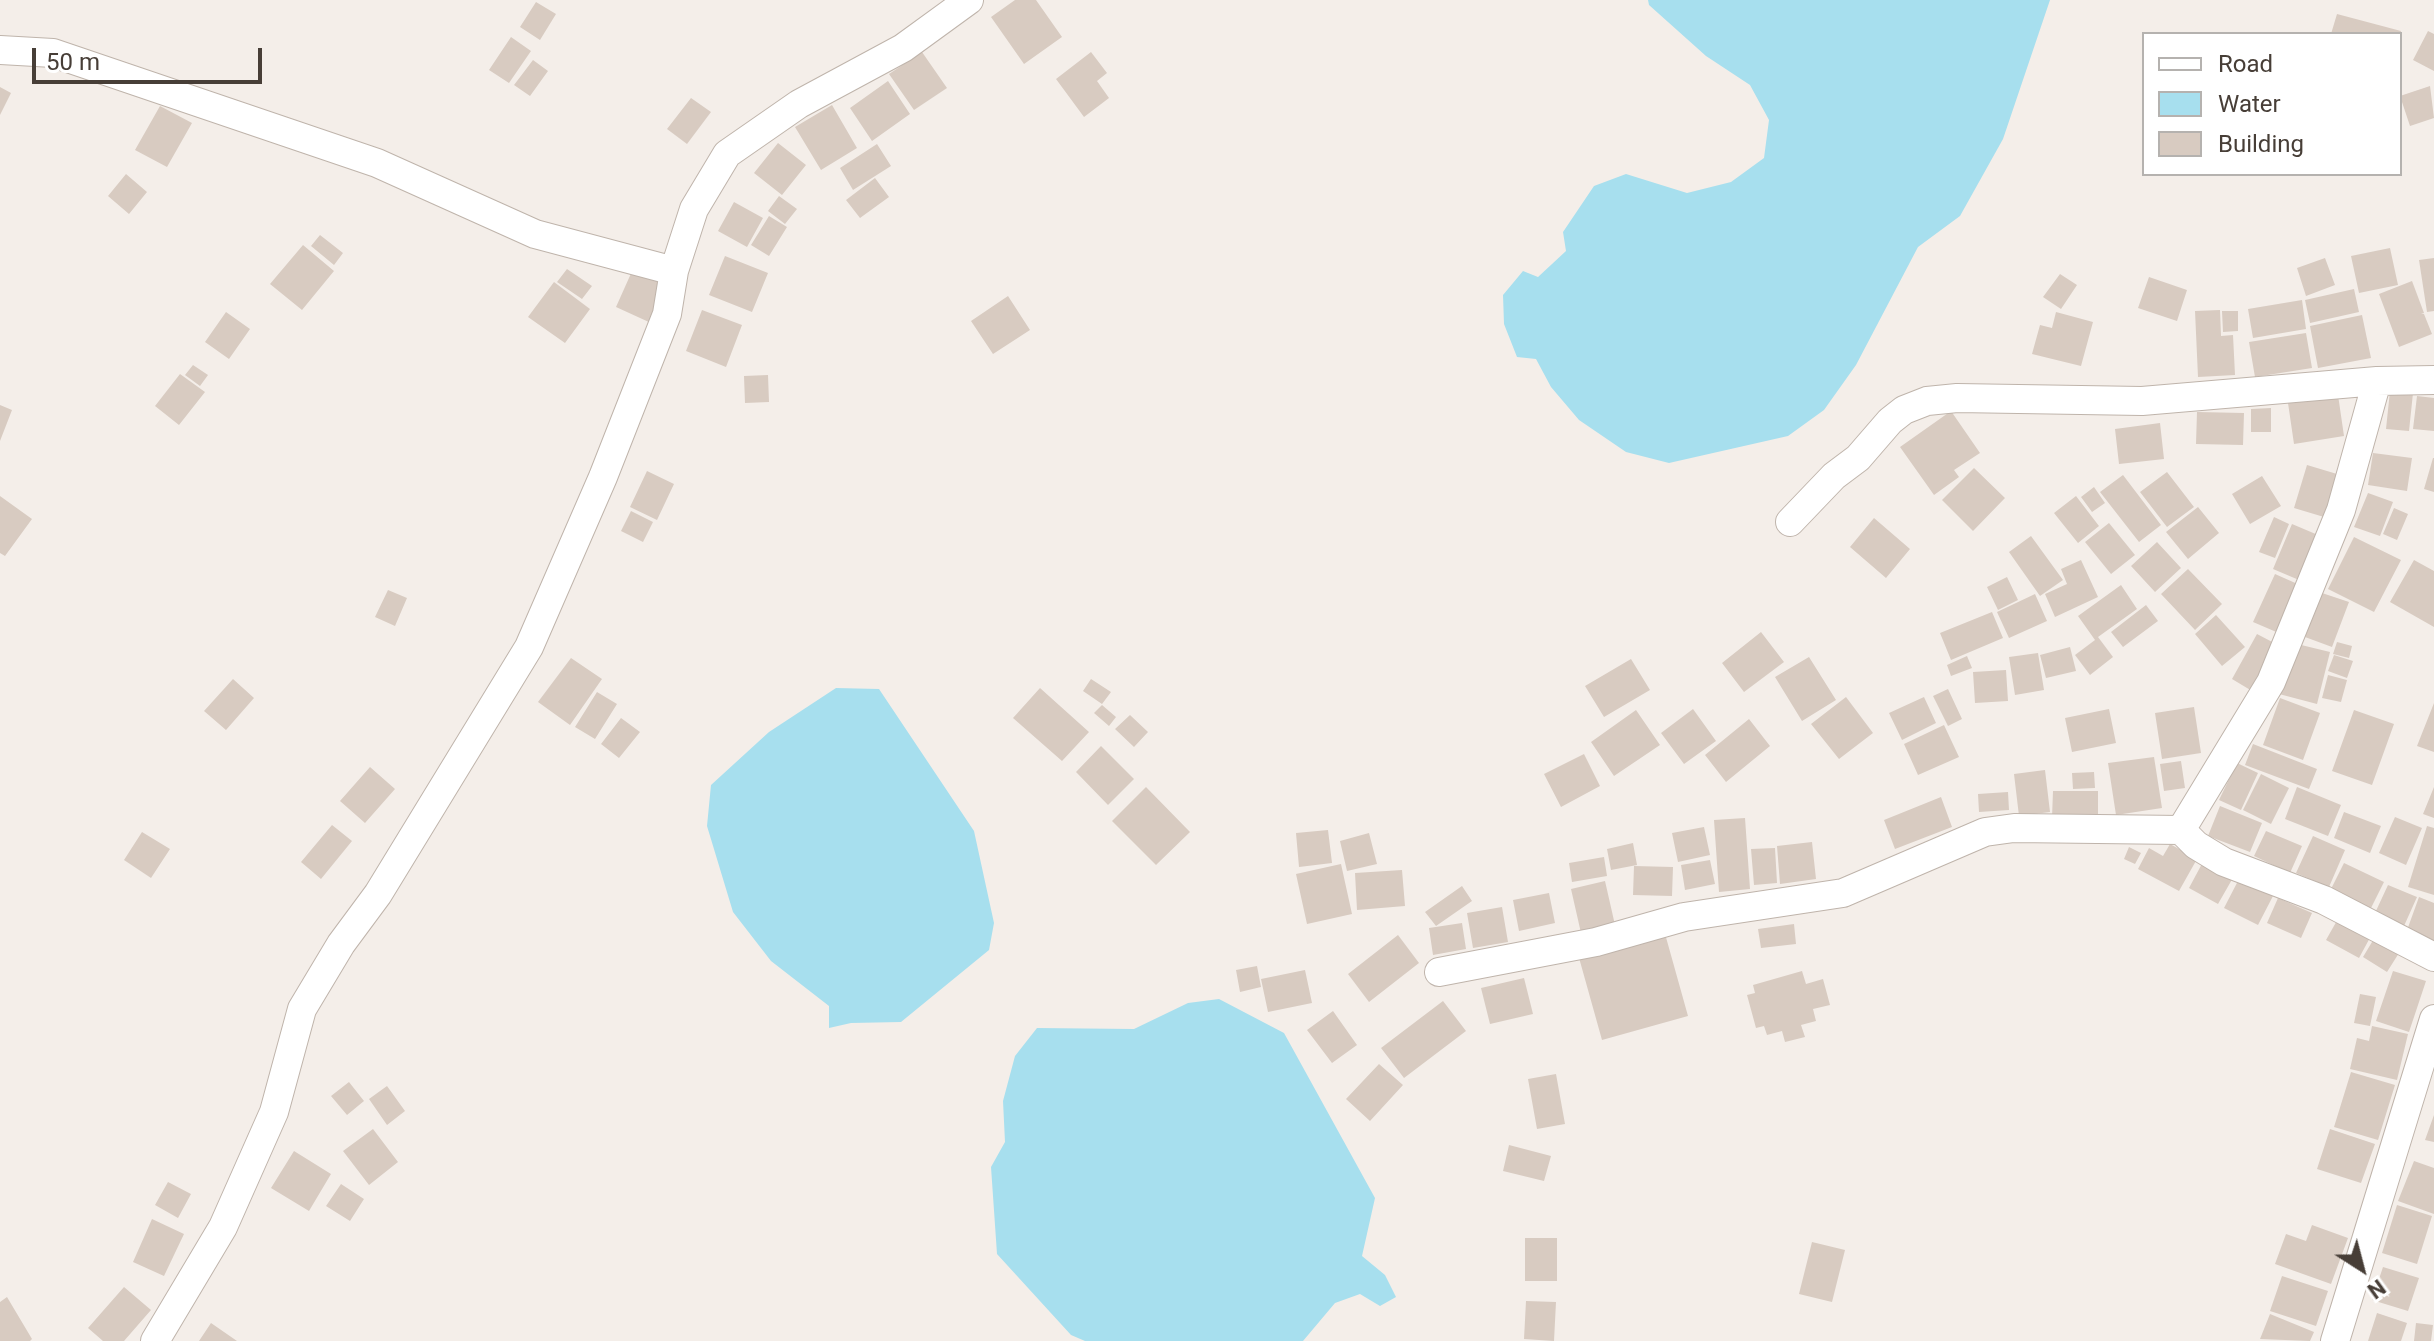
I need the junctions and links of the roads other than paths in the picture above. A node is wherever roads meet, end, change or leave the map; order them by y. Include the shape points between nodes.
1 (969, 0) edge
2 (0, 50) edge
3 (674, 271) junction
4 (2434, 380) edge
5 (2377, 381) junction
6 (1790, 522) dead end
7 (2181, 830) junction
8 (2434, 957) edge
9 (1439, 972) dead end
10 (2434, 1019) edge
11 (155, 1341) edge
12 (2335, 1341) edge

1 - 3 street via 903,48 799,104 727,154 694,209
2 - 3 street via 53,53 377,163 535,234
3 - 11 street via 667,314 529,647 302,1009 274,1112 223,1227
4 - 5 street
5 - 6 street via 2142,401 1927,401 1890,421
5 - 7 street via 2341,510 2271,682
7 - 8 street via 2224,862 2324,900
7 - 9 street via 1985,832 1843,893 1684,917 1596,942
10 - 12 street

